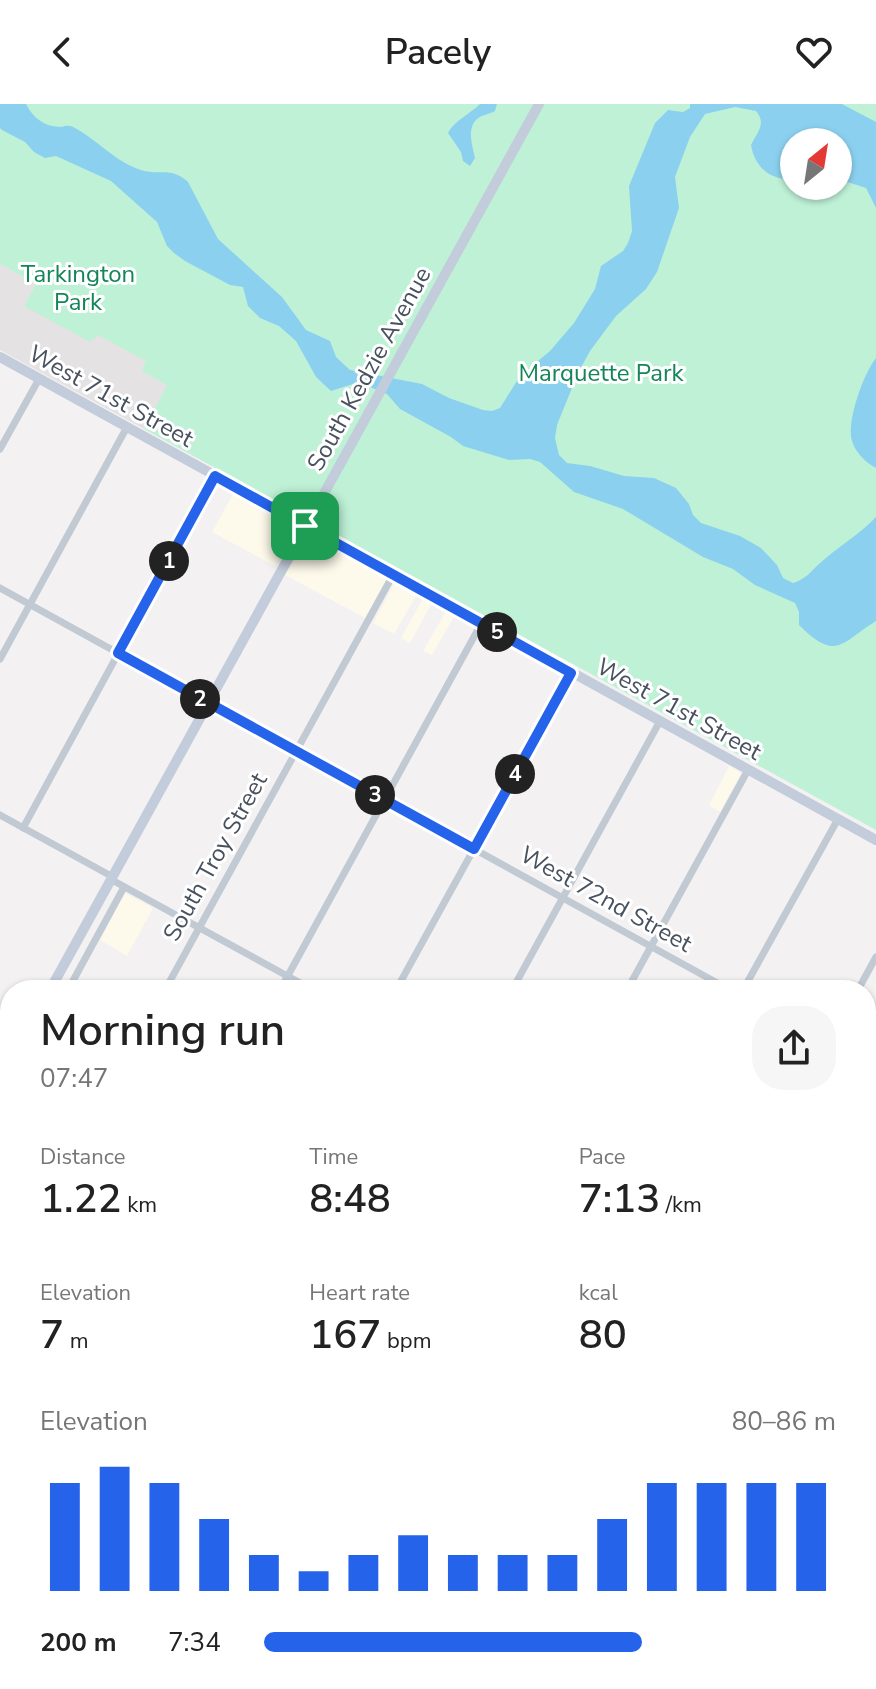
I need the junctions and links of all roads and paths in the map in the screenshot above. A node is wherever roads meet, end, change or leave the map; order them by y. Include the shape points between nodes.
1 (539, 104) edge
2 (0, 357) edge
3 (39, 379) junction
4 (127, 427) junction
5 (0, 449) edge
6 (215, 476) junction
7 (305, 526) junction
8 (393, 575) junction
9 (0, 588) edge
10 (30, 604) junction
11 (481, 624) junction
12 (118, 653) junction
13 (0, 659) edge
14 (571, 673) junction
15 (208, 703) junction
16 (660, 721) junction
17 (296, 752) junction
18 (748, 770) junction
19 (384, 800) junction
20 (0, 815) edge
21 (838, 819) junction
22 (23, 828) junction
23 (876, 840) edge
24 (474, 849) junction
25 (113, 878) junction
26 (124, 887) junction
27 (562, 898) junction
28 (199, 928) junction
29 (651, 946) junction
30 (876, 957) edge
31 (288, 976) junction
32 (56, 980) edge
33 (73, 980) edge
34 (170, 980) edge
35 (286, 980) edge
36 (295, 980) edge
37 (402, 980) edge
38 (517, 980) edge
39 (632, 980) edge
40 (712, 980) edge
41 (749, 980) edge
42 (863, 980) edge

1 - 7 main road, South Kedzie Avenue
2 - 3 main road, West 71st Street
3 - 4 main road, West 71st Street
3 - 5 street
4 - 6 main road, West 71st Street
4 - 10 street
6 - 7 main road, West 71st Street
6 - 12 street
7 - 8 main road, West 71st Street
7 - 15 main road, South Kedzie Avenue
8 - 11 main road, West 71st Street
8 - 17 street, South Troy Street
9 - 10 street, West 72nd Street
10 - 12 street, West 72nd Street
10 - 13 street
11 - 14 main road, West 71st Street
11 - 19 street
12 - 15 street, West 72nd Street
12 - 22 street
14 - 16 main road, West 71st Street
14 - 24 street
15 - 17 street, West 72nd Street
15 - 25 main road, South Kedzie Avenue
16 - 18 main road, West 71st Street
16 - 27 street
17 - 19 street, West 72nd Street
17 - 28 street, South Troy Street
18 - 21 main road, West 71st Street
18 - 29 street
19 - 24 street, West 72nd Street
19 - 31 street
20 - 22 street
21 - 23 main road, West 71st Street
21 - 41 street
22 - 25 street
24 - 27 street, West 72nd Street
24 - 37 street
25 - 26 street
25 - 32 main road, South Kedzie Avenue
26 - 28 street
26 - 33 street
27 - 29 street, West 72nd Street
27 - 38 street
28 - 31 street
28 - 34 street, South Troy Street
29 - 39 street
29 - 40 street, West 72nd Street
30 - 42 street
31 - 35 street
31 - 36 street

